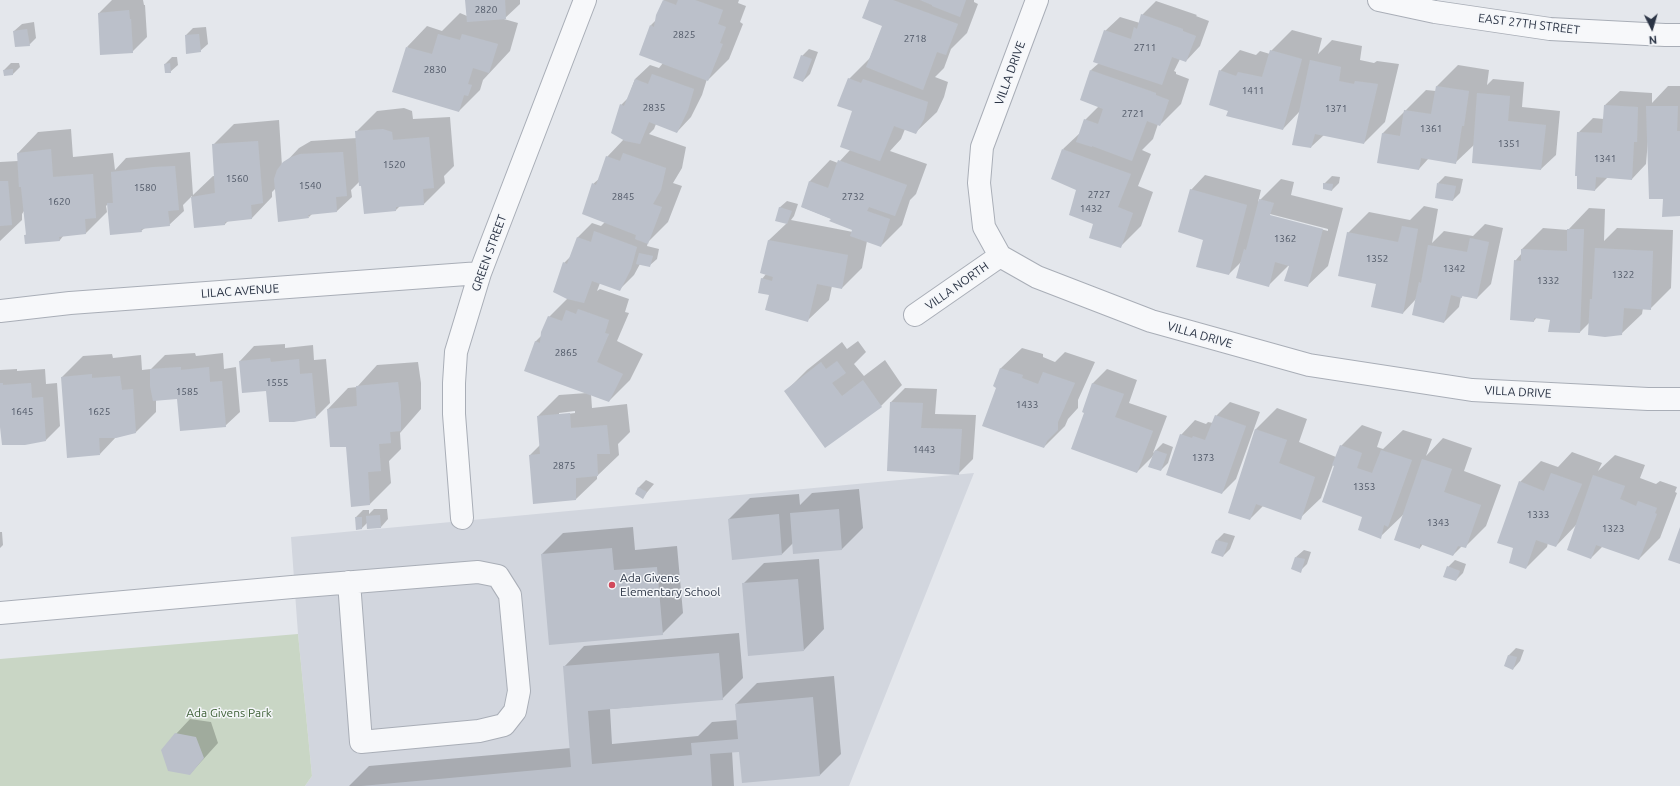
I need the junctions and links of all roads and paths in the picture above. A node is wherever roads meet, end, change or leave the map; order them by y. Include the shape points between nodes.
1 (585, 0) edge
2 (1037, 0) edge
3 (1379, 0) edge
4 (1680, 35) edge
5 (1000, 256) junction
6 (480, 273) junction
7 (0, 310) edge
8 (915, 315) dead end
9 (1680, 399) edge
10 (462, 518) dead end
11 (349, 582) junction
12 (0, 613) edge

1 - 6 street, GREEN STREET
2 - 5 street, VILLA DRIVE via 982,147 979,183 984,227
3 - 4 street, EAST 27TH STREET via 1435,12 1550,29
5 - 8 street, VILLA NORTH
5 - 9 street, VILLA DRIVE via 1037,276 1151,321 1309,365 1472,390
6 - 7 street, LILAC AVENUE
6 - 10 street, GREEN STREET via 456,352 454,414
11 - 11 street via 361,742 479,731 504,725 515,711 520,691 510,595 498,576 478,572
11 - 12 street

